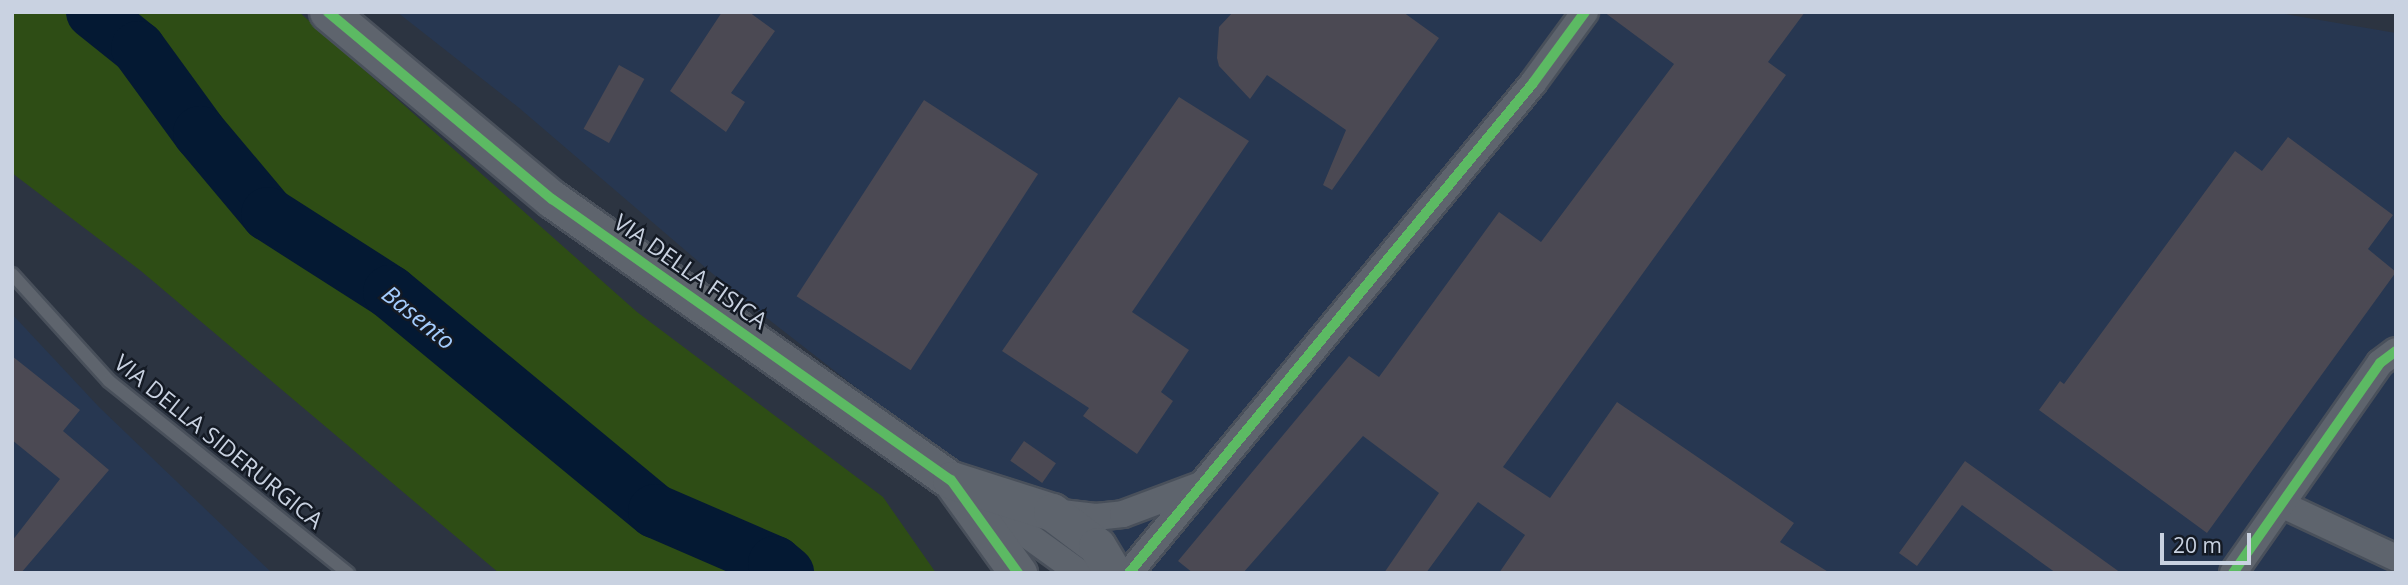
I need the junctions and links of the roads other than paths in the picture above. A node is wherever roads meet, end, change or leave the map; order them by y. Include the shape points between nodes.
1 (328, 12) edge
2 (1585, 12) edge
3 (12, 274) edge
4 (2396, 351) edge
5 (951, 480) junction
6 (1199, 486) junction
7 (2283, 505) junction
8 (1052, 512) junction
9 (2396, 558) edge
10 (348, 573) edge
11 (1018, 573) edge
12 (1080, 573) edge
13 (1113, 573) edge
14 (1129, 573) edge
15 (2233, 573) edge

1 - 5 street, VIA DELLA FISICA via 552,200
2 - 6 street via 1533,83
3 - 10 lane, VIA DELLA SIDERURGICA via 109,381
4 - 7 street via 2380,363
5 - 8 street, VIA DELLA FISICA
5 - 11 street, VIA DELLA FISICA
5 - 12 street
6 - 8 street via 1123,514 1096,517
6 - 14 street
7 - 9 street
7 - 15 street
8 - 13 street, VIA DELLA FISICA via 1097,546

